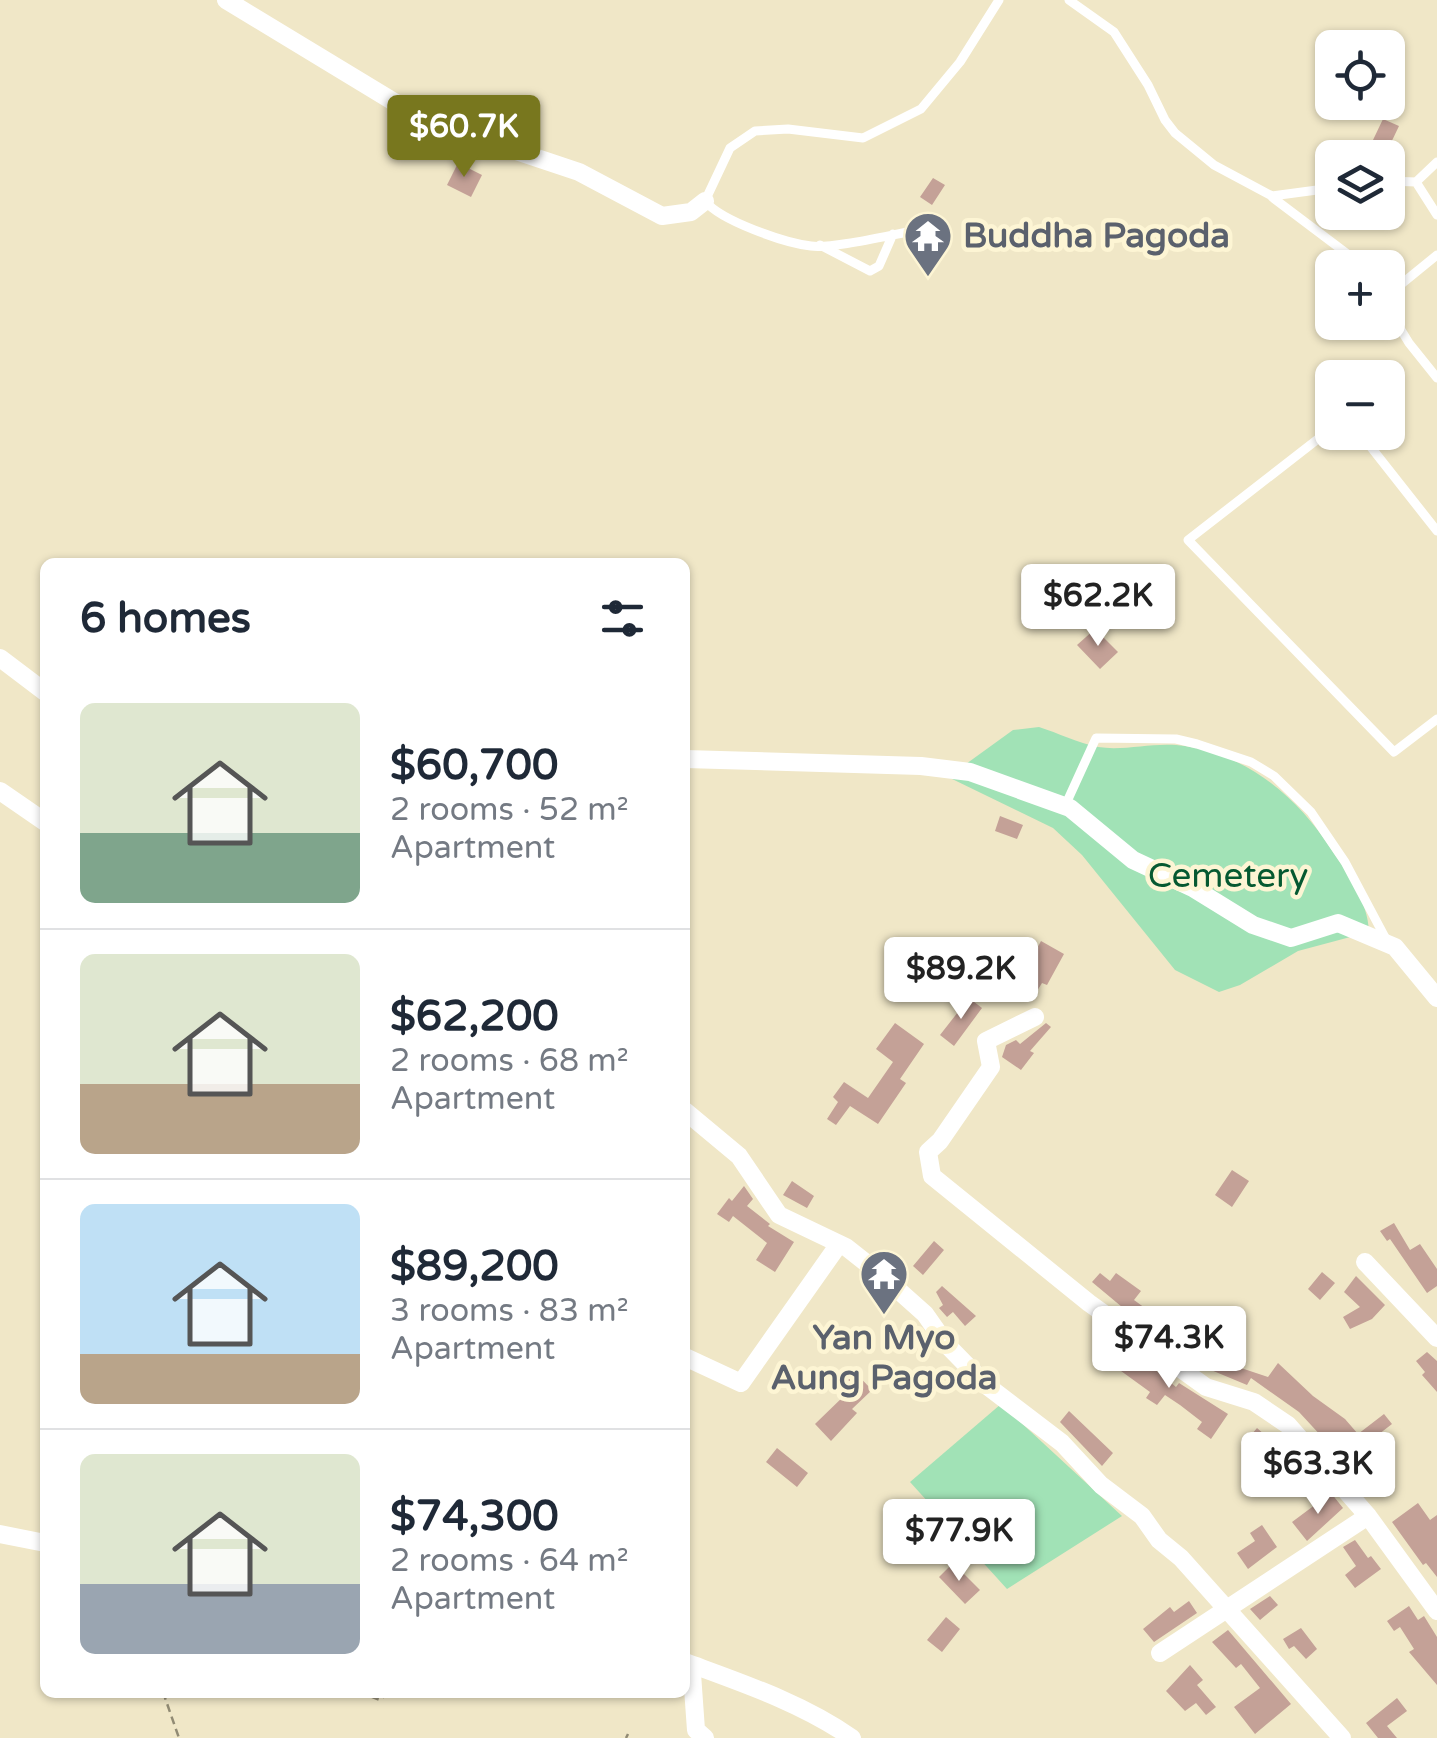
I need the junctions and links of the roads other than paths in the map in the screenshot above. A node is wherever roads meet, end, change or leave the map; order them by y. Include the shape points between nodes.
1 (226, 0) edge
2 (999, 0) edge
3 (1069, 0) edge
4 (1437, 162) edge
5 (1405, 182) edge
6 (1416, 182) junction
7 (1315, 190) edge
8 (1272, 196) junction
9 (705, 201) junction
10 (1437, 216) edge
11 (927, 232) dead end
12 (893, 234) junction
13 (820, 246) junction
14 (1342, 250) edge
15 (1437, 255) edge
16 (1405, 281) edge
17 (1405, 338) edge
18 (1437, 378) edge
19 (1315, 441) edge
20 (1374, 450) edge
21 (1437, 531) edge
22 (0, 658) edge
23 (40, 688) edge
24 (1437, 720) edge
25 (690, 760) edge
26 (0, 791) edge
27 (1065, 806) junction
28 (40, 819) edge
29 (1389, 944) junction
30 (1437, 998) edge
31 (1035, 1017) dead end
32 (690, 1115) edge
33 (839, 1244) junction
34 (1365, 1262) dead end
35 (1437, 1338) edge
36 (690, 1359) edge
37 (1368, 1516) junction
38 (0, 1534) edge
39 (40, 1542) edge
40 (1226, 1608) junction
41 (1437, 1611) edge
42 (1160, 1653) dead end
43 (690, 1664) edge
44 (690, 1671) edge
45 (705, 1738) edge
46 (852, 1738) edge
47 (1342, 1738) edge

1 - 9 street via 447,128 579,172 662,216 691,212
2 - 9 lane via 921,109 862,138 754,132 730,148
3 - 8 lane via 1114,32 1175,133 1214,165
4 - 6 lane
5 - 6 lane
6 - 10 lane
7 - 8 lane
8 - 14 lane
9 - 13 lane via 758,230
11 - 12 lane
12 - 13 lane
12 - 13 lane via 879,266 870,271
15 - 16 lane
17 - 18 lane
19 - 24 lane via 1188,540 1394,752
20 - 21 lane
22 - 23 street
25 - 27 street via 921,766 970,772
26 - 28 street
27 - 29 street via 1134,860 1253,925 1291,938 1338,923
27 - 29 lane via 1096,738 1176,739 1251,762 1311,812
29 - 30 street
31 - 37 street via 986,1042 991,1067 928,1152 932,1176 1206,1387 1254,1402 1288,1426
32 - 33 street via 739,1156 779,1215
33 - 36 street via 742,1383
33 - 40 street via 926,1314 986,1386 1142,1516
34 - 35 street
37 - 40 street
37 - 41 street
38 - 39 street
40 - 42 street
40 - 47 street
43 - 46 street via 827,1720
44 - 45 street via 696,1730

